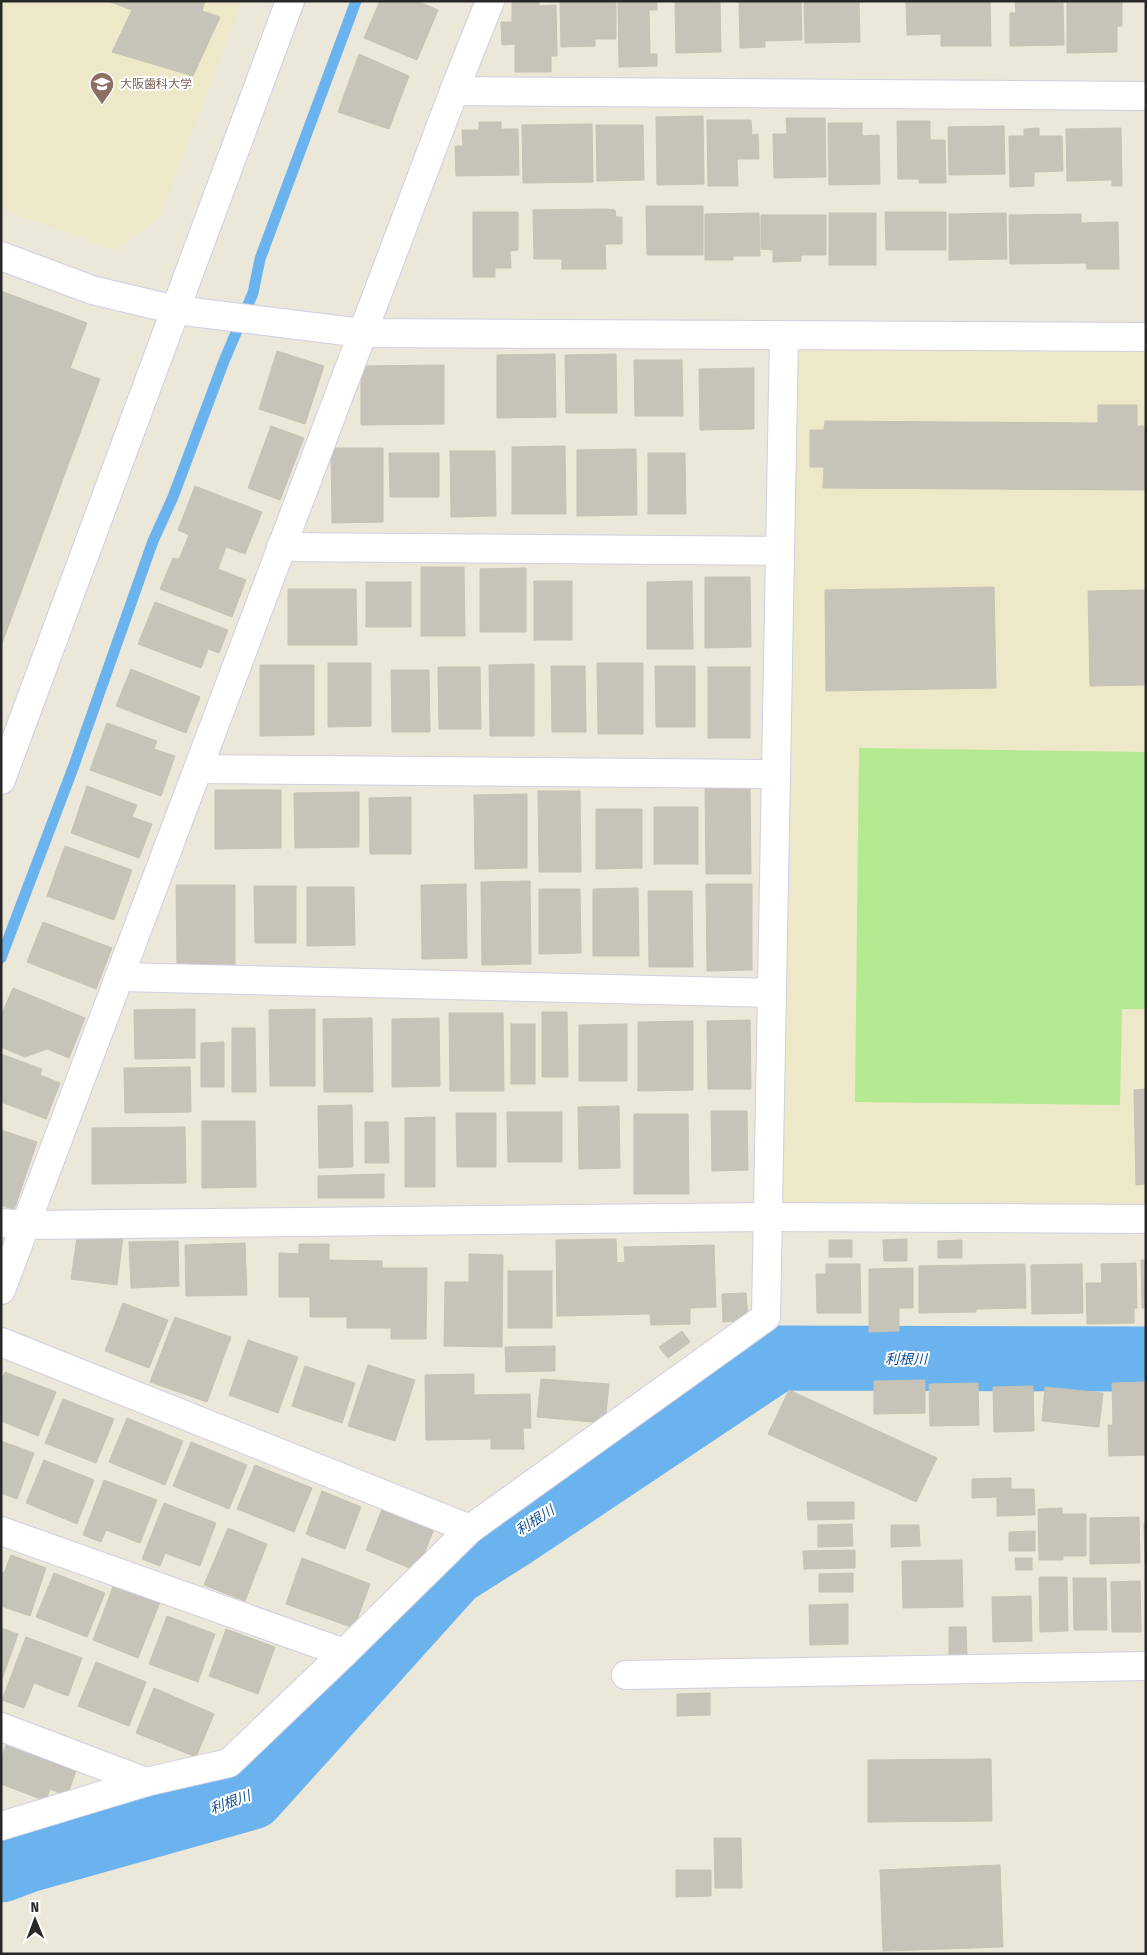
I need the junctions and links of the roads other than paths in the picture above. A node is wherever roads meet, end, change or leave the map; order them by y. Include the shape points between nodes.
1 (290, 1) edge
2 (490, 1) edge
3 (454, 91) junction
4 (1146, 96) edge
5 (1, 256) edge
6 (176, 310) junction
7 (362, 333) junction
8 (784, 336) junction
9 (1146, 337) edge
10 (281, 547) junction
11 (780, 551) junction
12 (198, 770) junction
13 (776, 774) junction
14 (1, 780) edge
15 (119, 977) junction
16 (772, 993) junction
17 (768, 1217) junction
18 (1146, 1219) edge
19 (14, 1224) edge
20 (1, 1290) edge
21 (1, 1342) edge
22 (470, 1529) junction
23 (1, 1531) edge
24 (344, 1653) junction
25 (1146, 1666) edge
26 (626, 1675) dead end
27 (1, 1727) edge
28 (146, 1782) junction
29 (1, 1826) edge

1 - 6 street
2 - 3 street
3 - 4 street
3 - 7 street
5 - 6 street via 92,290
6 - 7 street
6 - 14 street
7 - 8 street
7 - 10 street
8 - 9 street
8 - 11 street
10 - 11 street
10 - 12 street
11 - 13 street
12 - 13 street
12 - 15 street
13 - 16 street
15 - 16 street
15 - 19 street
16 - 17 street
17 - 18 street
17 - 19 street
17 - 22 street via 766,1317
19 - 20 street
21 - 22 street
22 - 24 street
23 - 24 street
24 - 28 street via 229,1763
25 - 26 street
27 - 28 street
28 - 29 street

